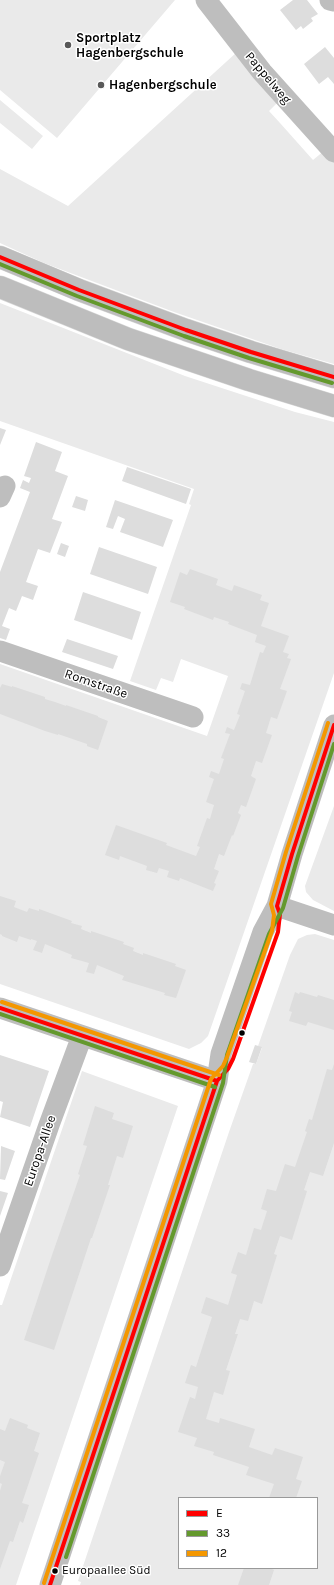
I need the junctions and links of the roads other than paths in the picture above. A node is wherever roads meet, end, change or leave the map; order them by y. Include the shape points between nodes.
1 (206, 0) edge
2 (330, 0) edge
3 (334, 1) edge
4 (334, 152) edge
5 (0, 258) edge
6 (0, 287) edge
7 (334, 377) edge
8 (334, 406) edge
9 (0, 651) edge
10 (193, 717) dead end
11 (334, 725) edge
12 (276, 906) junction
13 (334, 925) edge
14 (0, 1008) edge
15 (82, 1036) junction
16 (217, 1081) junction
17 (0, 1266) edge
18 (50, 1585) edge

1 - 4 street, Pappelweg via 262,72
2 - 3 street
5 - 7 highway via 186,330
6 - 8 highway via 128,339
9 - 10 street, Romstraße
11 - 12 street
12 - 13 street
12 - 16 street via 263,932 221,1054
14 - 15 street
15 - 16 street
15 - 17 street, Europa-Allee
16 - 18 street

